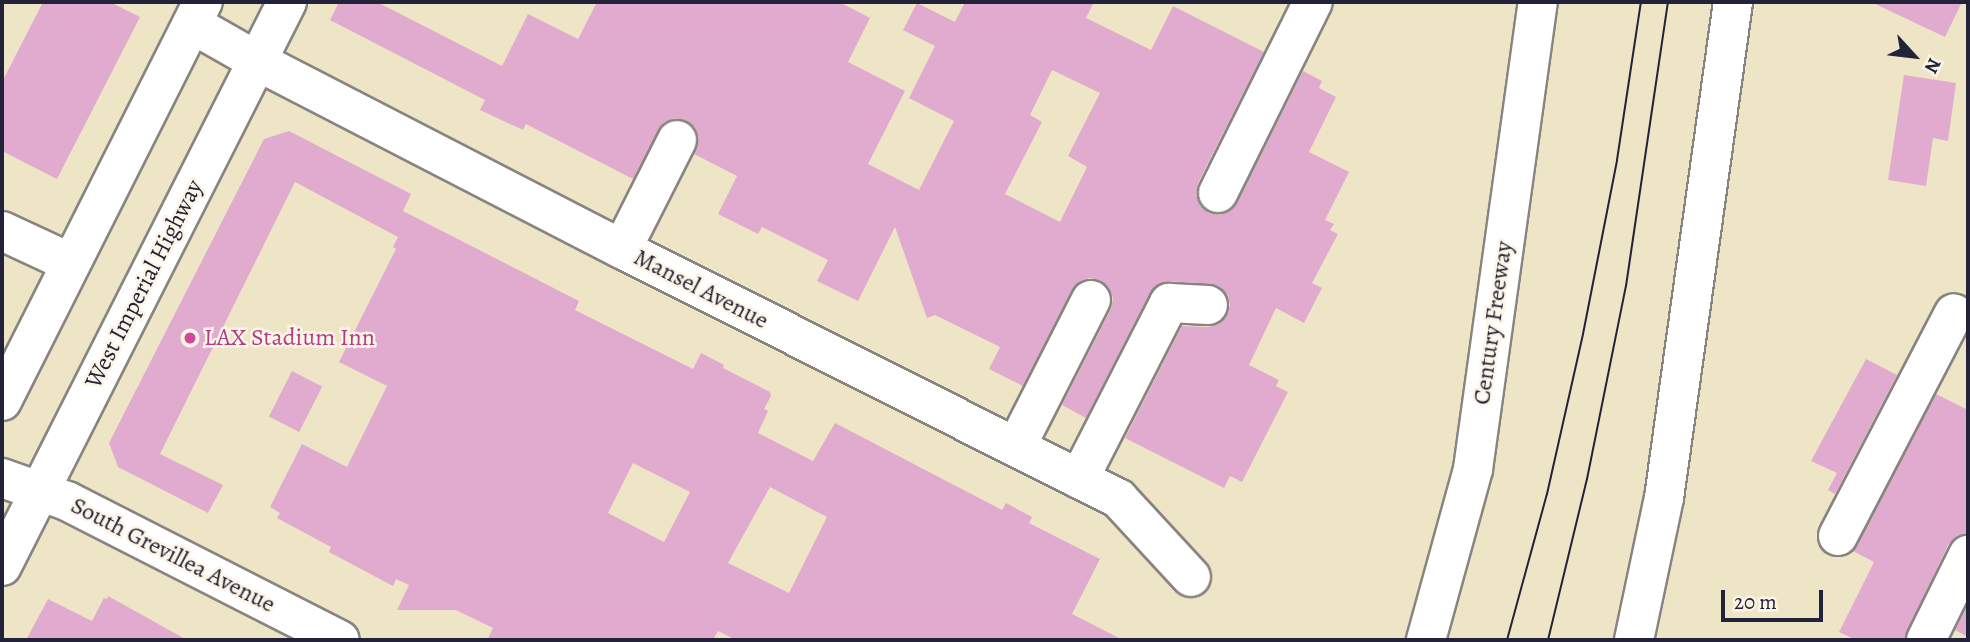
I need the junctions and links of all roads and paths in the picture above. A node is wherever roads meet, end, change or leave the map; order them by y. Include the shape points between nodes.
1 (287, 2) edge
2 (1313, 2) edge
3 (1538, 2) edge
4 (1733, 2) edge
5 (197, 13) edge
6 (257, 61) junction
7 (677, 140) dead end
8 (1218, 193) dead end
9 (2, 231) edge
10 (622, 249) junction
11 (71, 263) junction
12 (1091, 300) dead end
13 (1208, 305) dead end
14 (1952, 312) edge
15 (2, 401) edge
16 (1016, 447) junction
17 (2, 478) edge
18 (1079, 479) junction
19 (40, 491) junction
20 (1838, 536) dead end
21 (1968, 555) edge
22 (2, 566) edge
23 (1191, 577) dead end
24 (340, 640) edge
25 (1426, 640) edge
26 (1634, 640) edge
27 (1926, 640) edge

1 - 6 main road, West Imperial Highway
2 - 8 main road
3 - 25 main road, Century Freeway via 1473,469
4 - 26 main road via 1664,498
5 - 6 main road, Mansel Avenue
5 - 11 main road
6 - 10 main road, Mansel Avenue
6 - 19 main road, West Imperial Highway
7 - 10 main road
9 - 11 main road
10 - 16 main road, Mansel Avenue
11 - 15 main road
12 - 16 main road
13 - 18 main road via 1169,303
14 - 20 main road
16 - 18 main road, Mansel Avenue
17 - 19 main road, South Grevillea Avenue
18 - 23 main road, Mansel Avenue via 1119,499
19 - 22 main road, West Imperial Highway
19 - 24 main road, South Grevillea Avenue
21 - 27 main road

